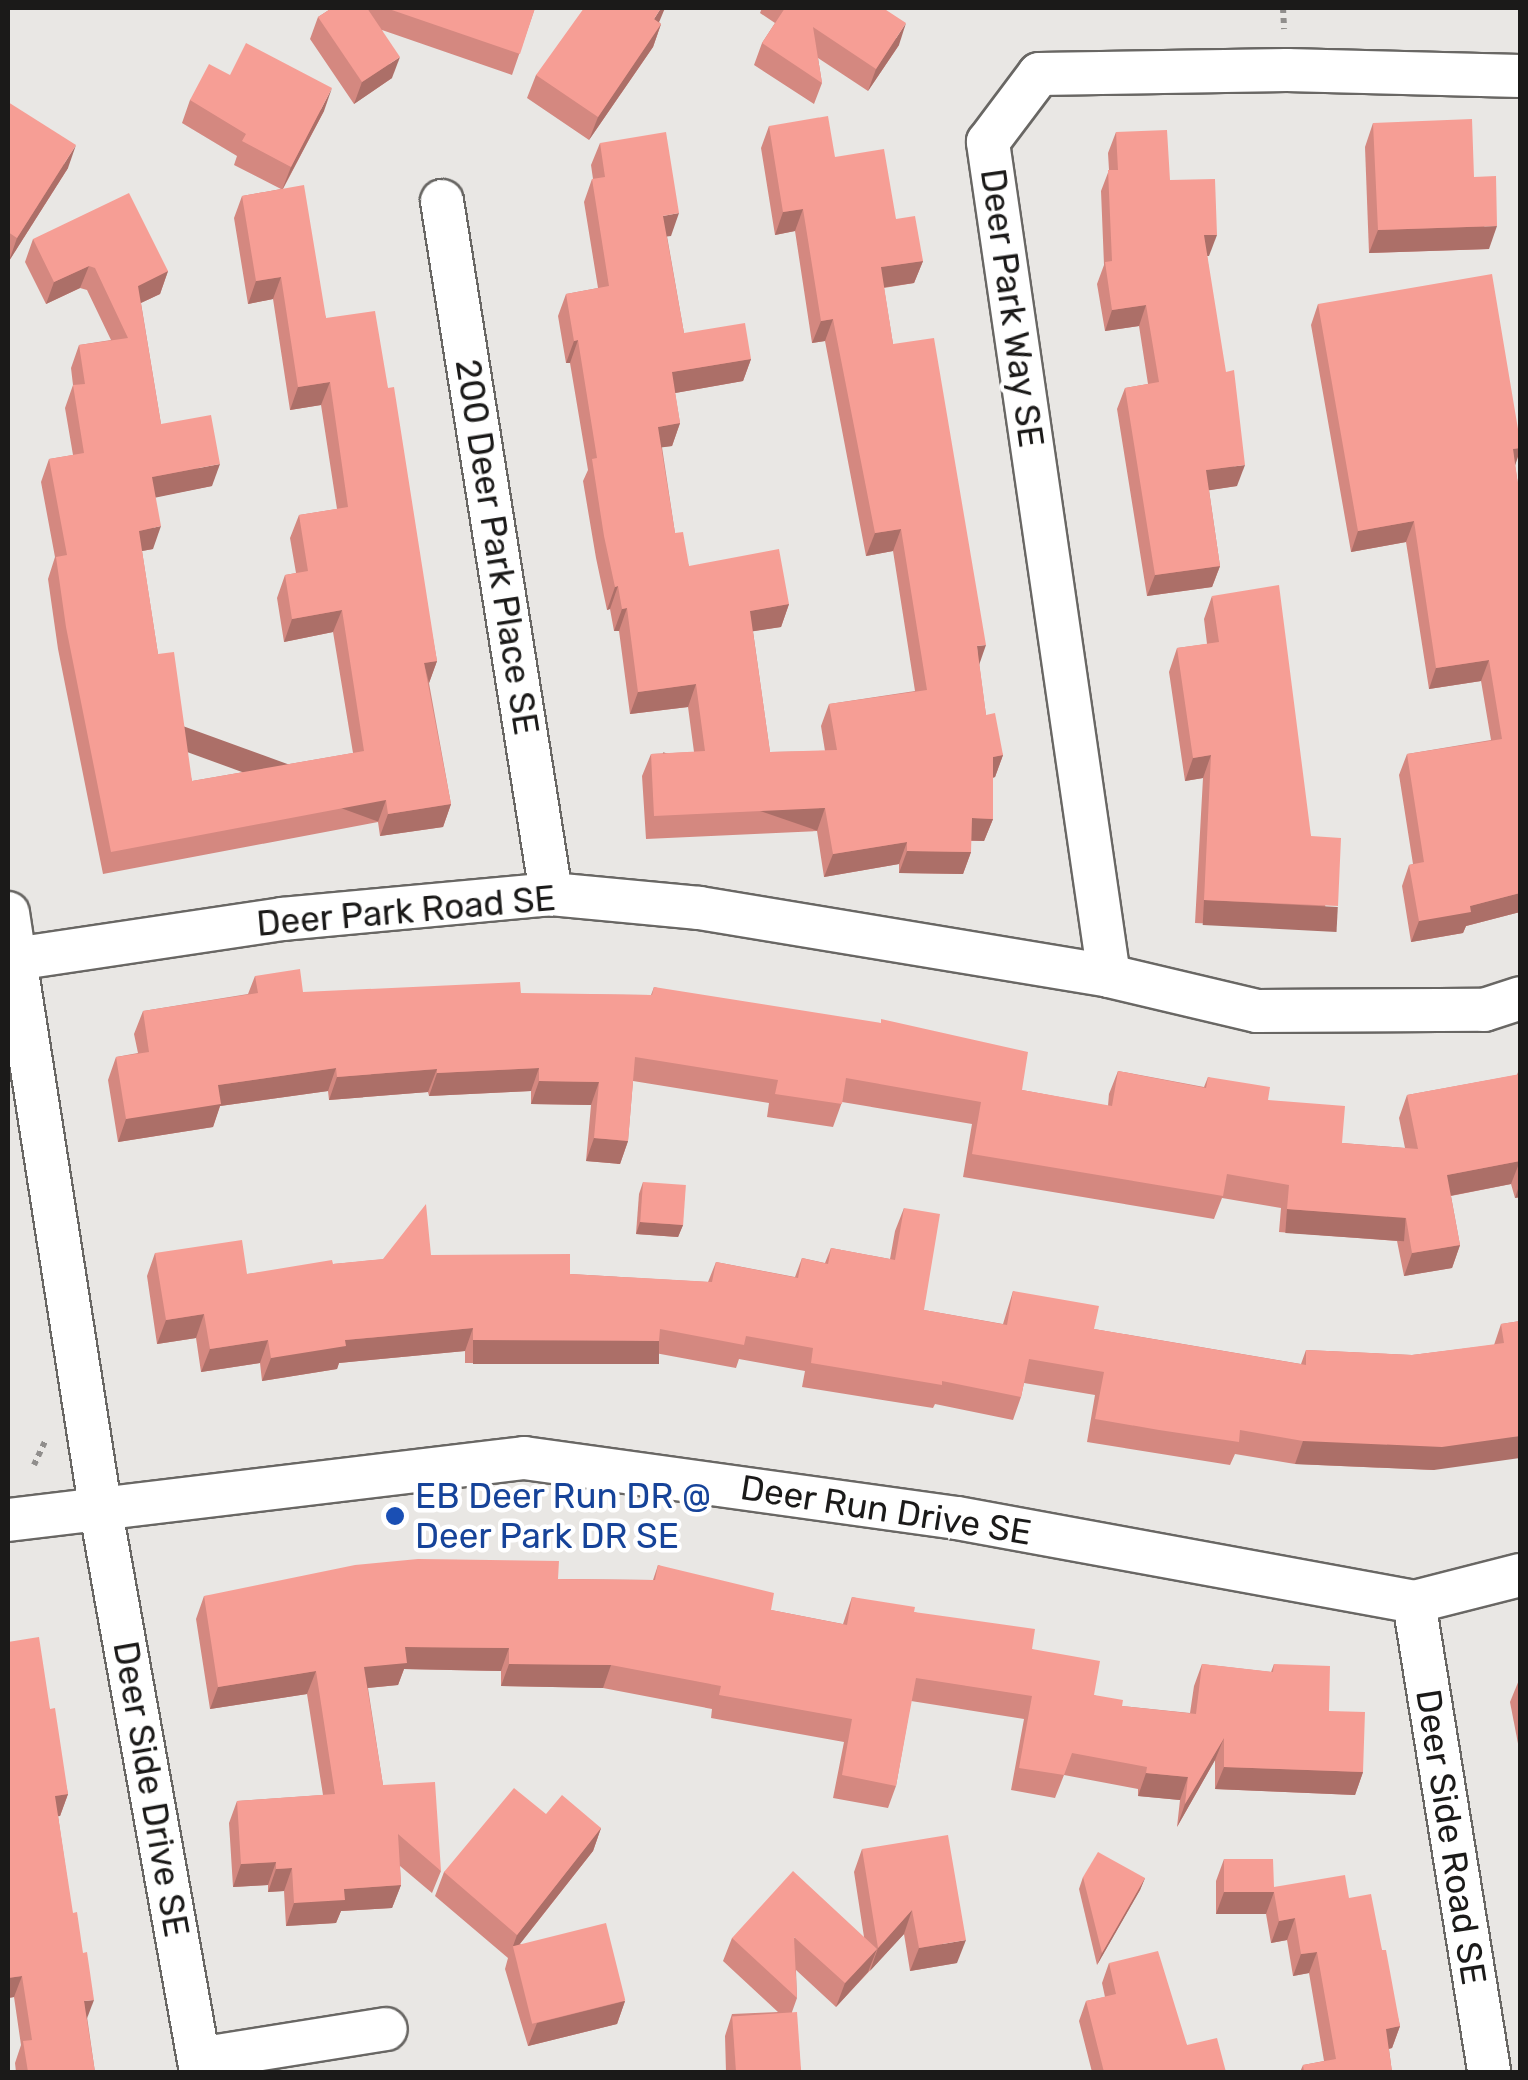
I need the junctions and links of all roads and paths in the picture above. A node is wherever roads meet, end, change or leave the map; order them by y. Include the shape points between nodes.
1 (1520, 76) edge
2 (442, 201) dead end
3 (551, 894) junction
4 (8, 913) edge
5 (15, 959) junction
6 (1109, 976) junction
7 (1520, 998) edge
8 (100, 1506) junction
9 (8, 1520) edge
10 (1520, 1574) edge
11 (1414, 1602) junction
12 (386, 2028) dead end
13 (200, 2066) edge
14 (1488, 2072) edge

1 - 6 street, Deer Park Way SE via 1287,70 1039,74 988,142
2 - 3 street, 200 Deer Park Place SE
3 - 5 street, Deer Park Road SE via 282,920
3 - 6 street, Deer Park Road SE via 699,908
4 - 5 street
5 - 8 street
6 - 7 street, Deer Park Road SE via 1257,1011 1484,1010
8 - 9 street, Deer Run Drive SE
8 - 11 street, Deer Run Drive SE via 524,1458 956,1518
8 - 13 street, Deer Side Drive SE
10 - 11 street, Deer Run Drive SE
11 - 14 street, Deer Side Road SE
12 - 13 street

